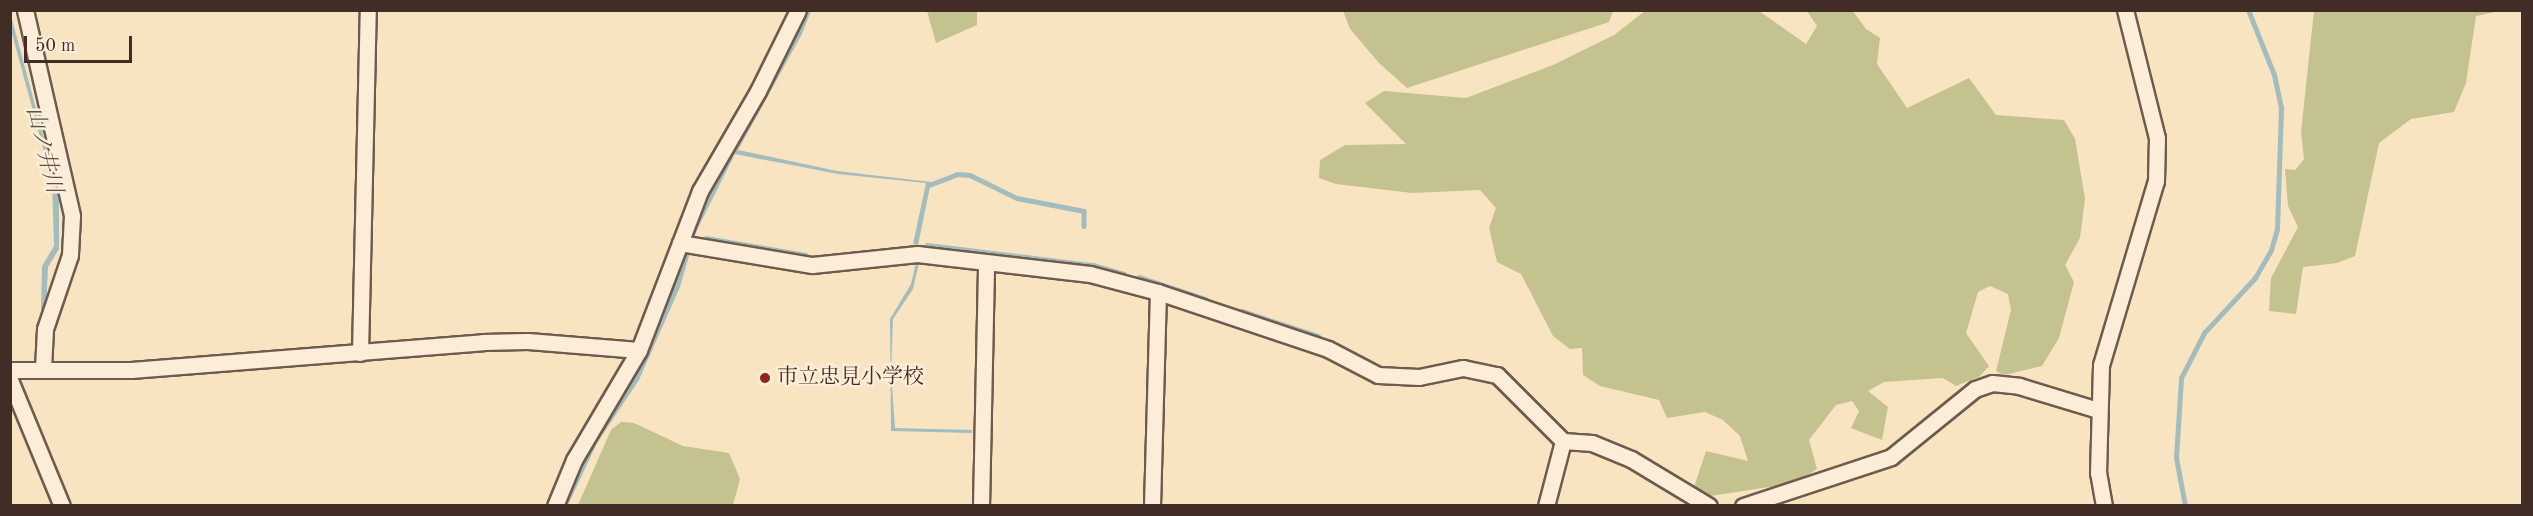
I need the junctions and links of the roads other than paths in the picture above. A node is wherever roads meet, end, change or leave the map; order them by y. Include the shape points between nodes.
1 (25, 10) edge
2 (368, 10) edge
3 (798, 10) edge
4 (2125, 10) edge
5 (680, 243) junction
6 (987, 262) junction
7 (1158, 292) junction
8 (639, 350) junction
9 (360, 353) junction
10 (43, 369) junction
11 (10, 370) edge
12 (10, 380) edge
13 (2098, 410) junction
14 (1563, 441) junction
15 (62, 506) edge
16 (555, 506) edge
17 (981, 506) edge
18 (1152, 506) edge
19 (1546, 506) edge
20 (1709, 506) edge
21 (1743, 506) edge
22 (2104, 506) edge

1 - 10 street via 72,216 70,255 45,329
2 - 9 street
3 - 5 street via 759,91 700,191
4 - 13 street via 2157,138 2156,181 2101,365
5 - 6 street via 812,265 918,254
5 - 8 street
6 - 7 street via 1090,274
6 - 17 street
7 - 14 street via 1328,349 1378,375 1408,378 1462,368 1497,375
7 - 18 street
8 - 9 street via 528,341
8 - 16 street via 574,460
9 - 10 street via 131,370
10 - 11 street
12 - 15 street
13 - 21 street via 2019,386 1992,383 1975,389 1891,457
13 - 22 street via 2098,473
14 - 19 street
14 - 20 street via 1592,443 1631,459

